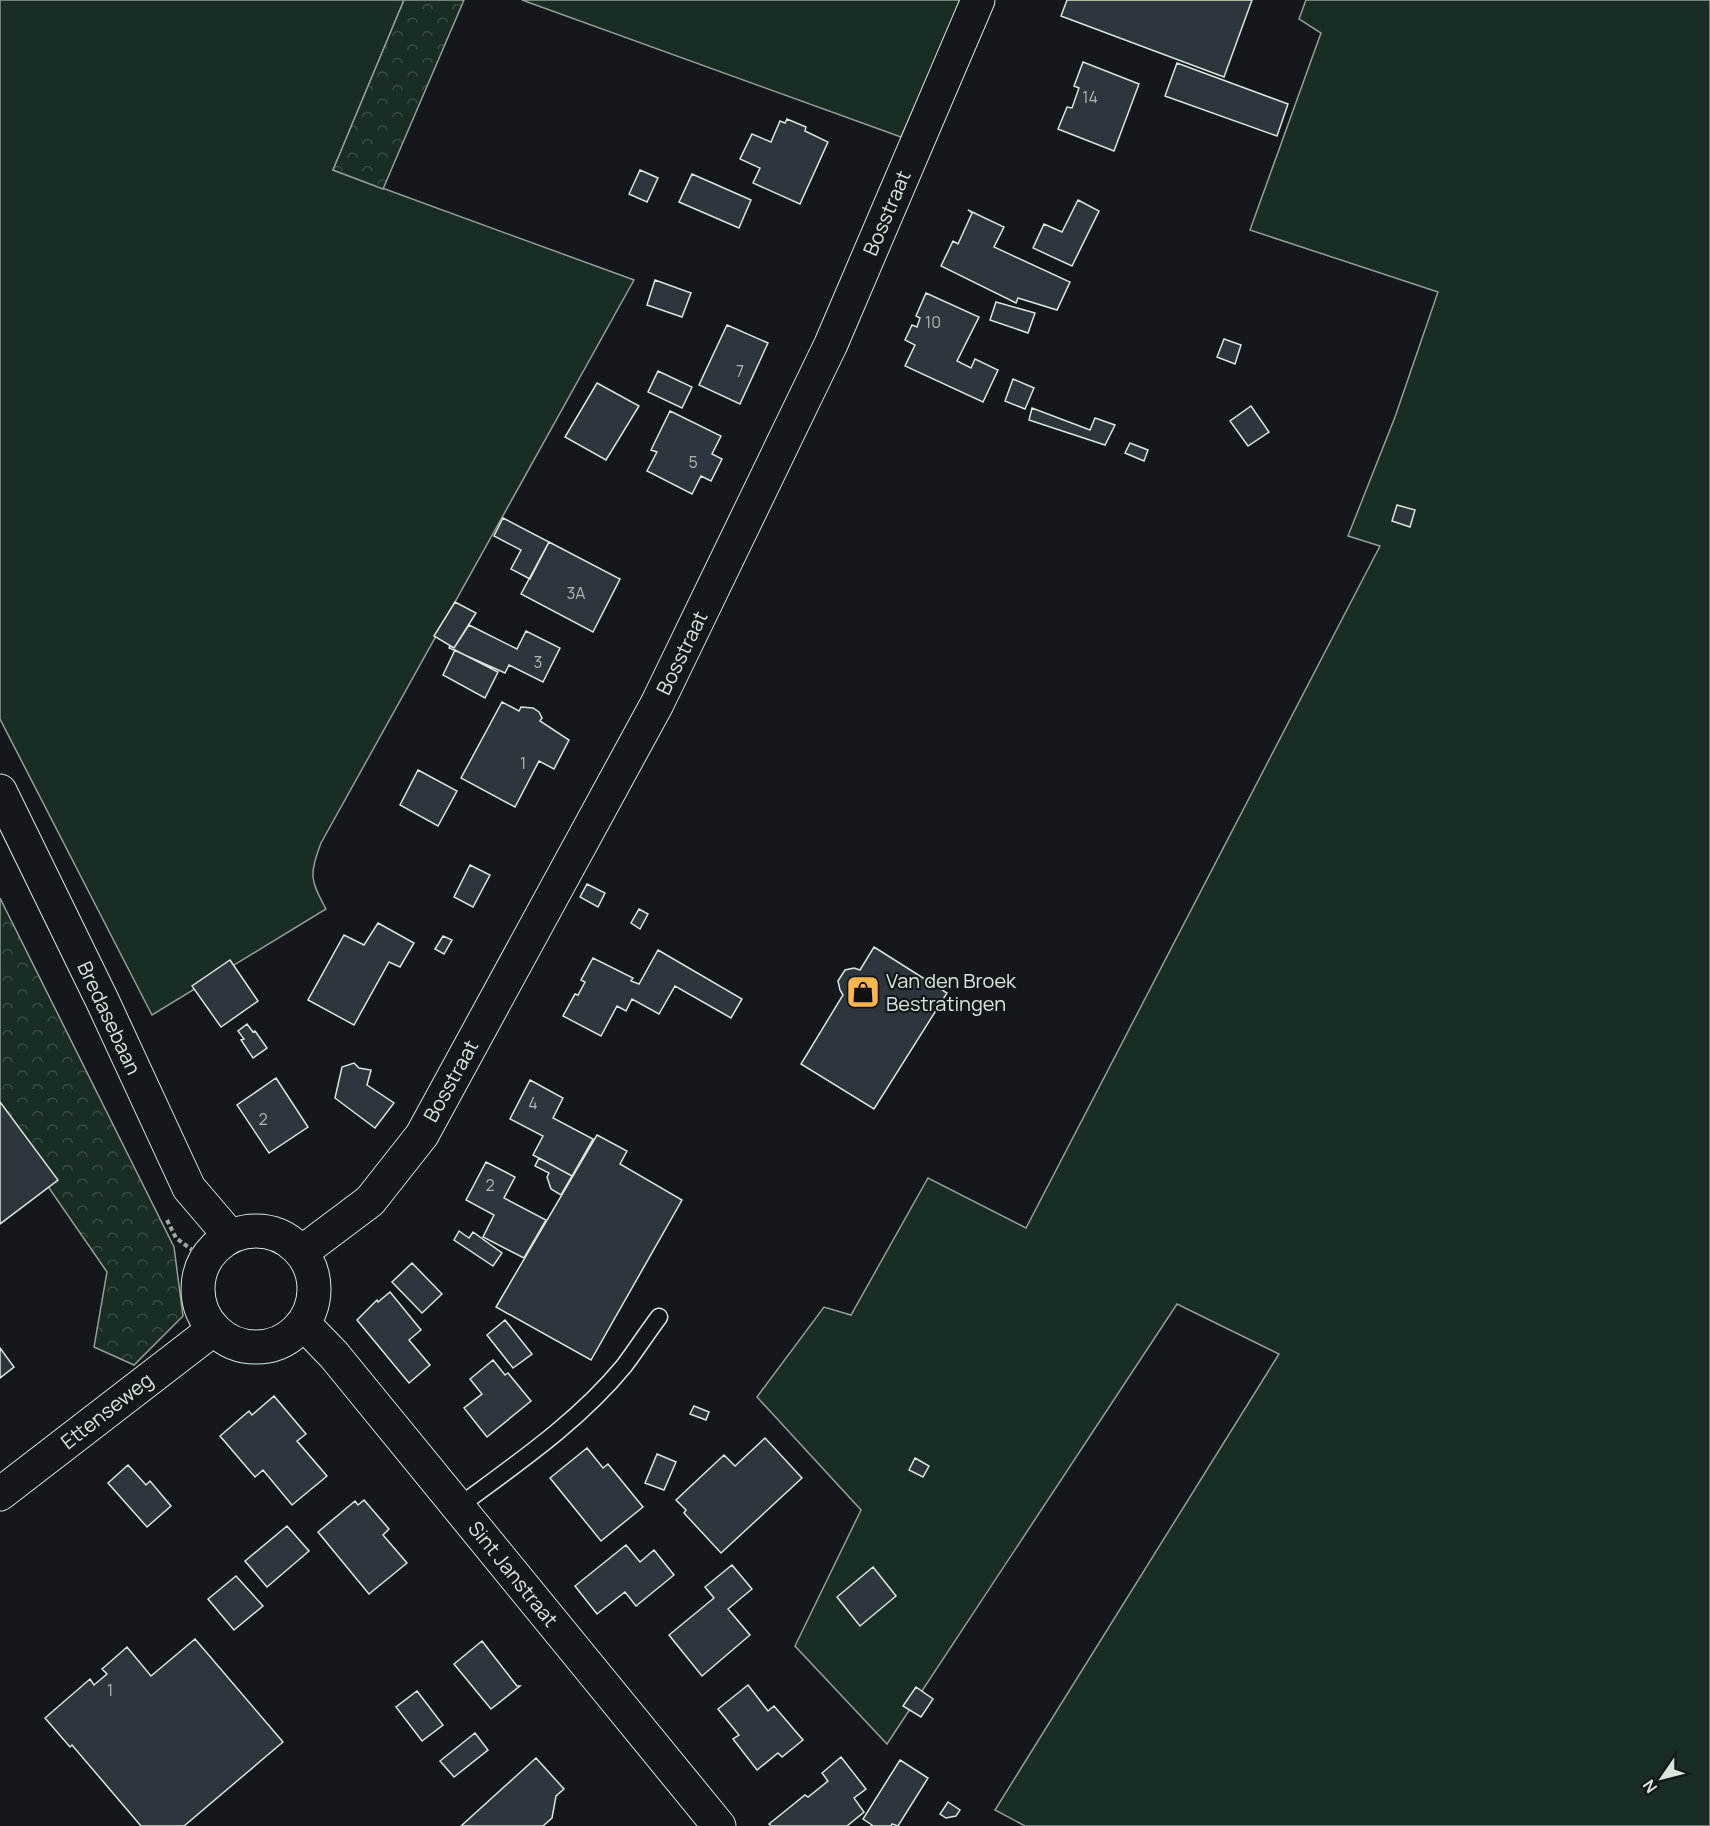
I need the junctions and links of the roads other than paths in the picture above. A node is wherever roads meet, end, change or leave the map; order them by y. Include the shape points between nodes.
1 (978, 0) edge
2 (0, 791) edge
3 (230, 1236) junction
4 (302, 1252) junction
5 (659, 1317) dead end
6 (304, 1324) junction
7 (214, 1329) junction
8 (0, 1494) edge
9 (458, 1507) junction
10 (719, 1826) edge

1 - 4 street, Bosstraat via 831,344 657,704 422,1135 370,1201
2 - 3 street, Bredasebaan via 189,1188
3 - 4 street via 256,1230 281,1236
3 - 7 street via 205,1260 198,1284 201,1308
4 - 6 street via 313,1275 314,1300
5 - 9 lane via 624,1366 591,1401
6 - 7 street via 285,1340 263,1347 239,1345
6 - 9 street, Sint Janstraat
7 - 8 street, Ettenseweg
9 - 10 street, Sint Janstraat

